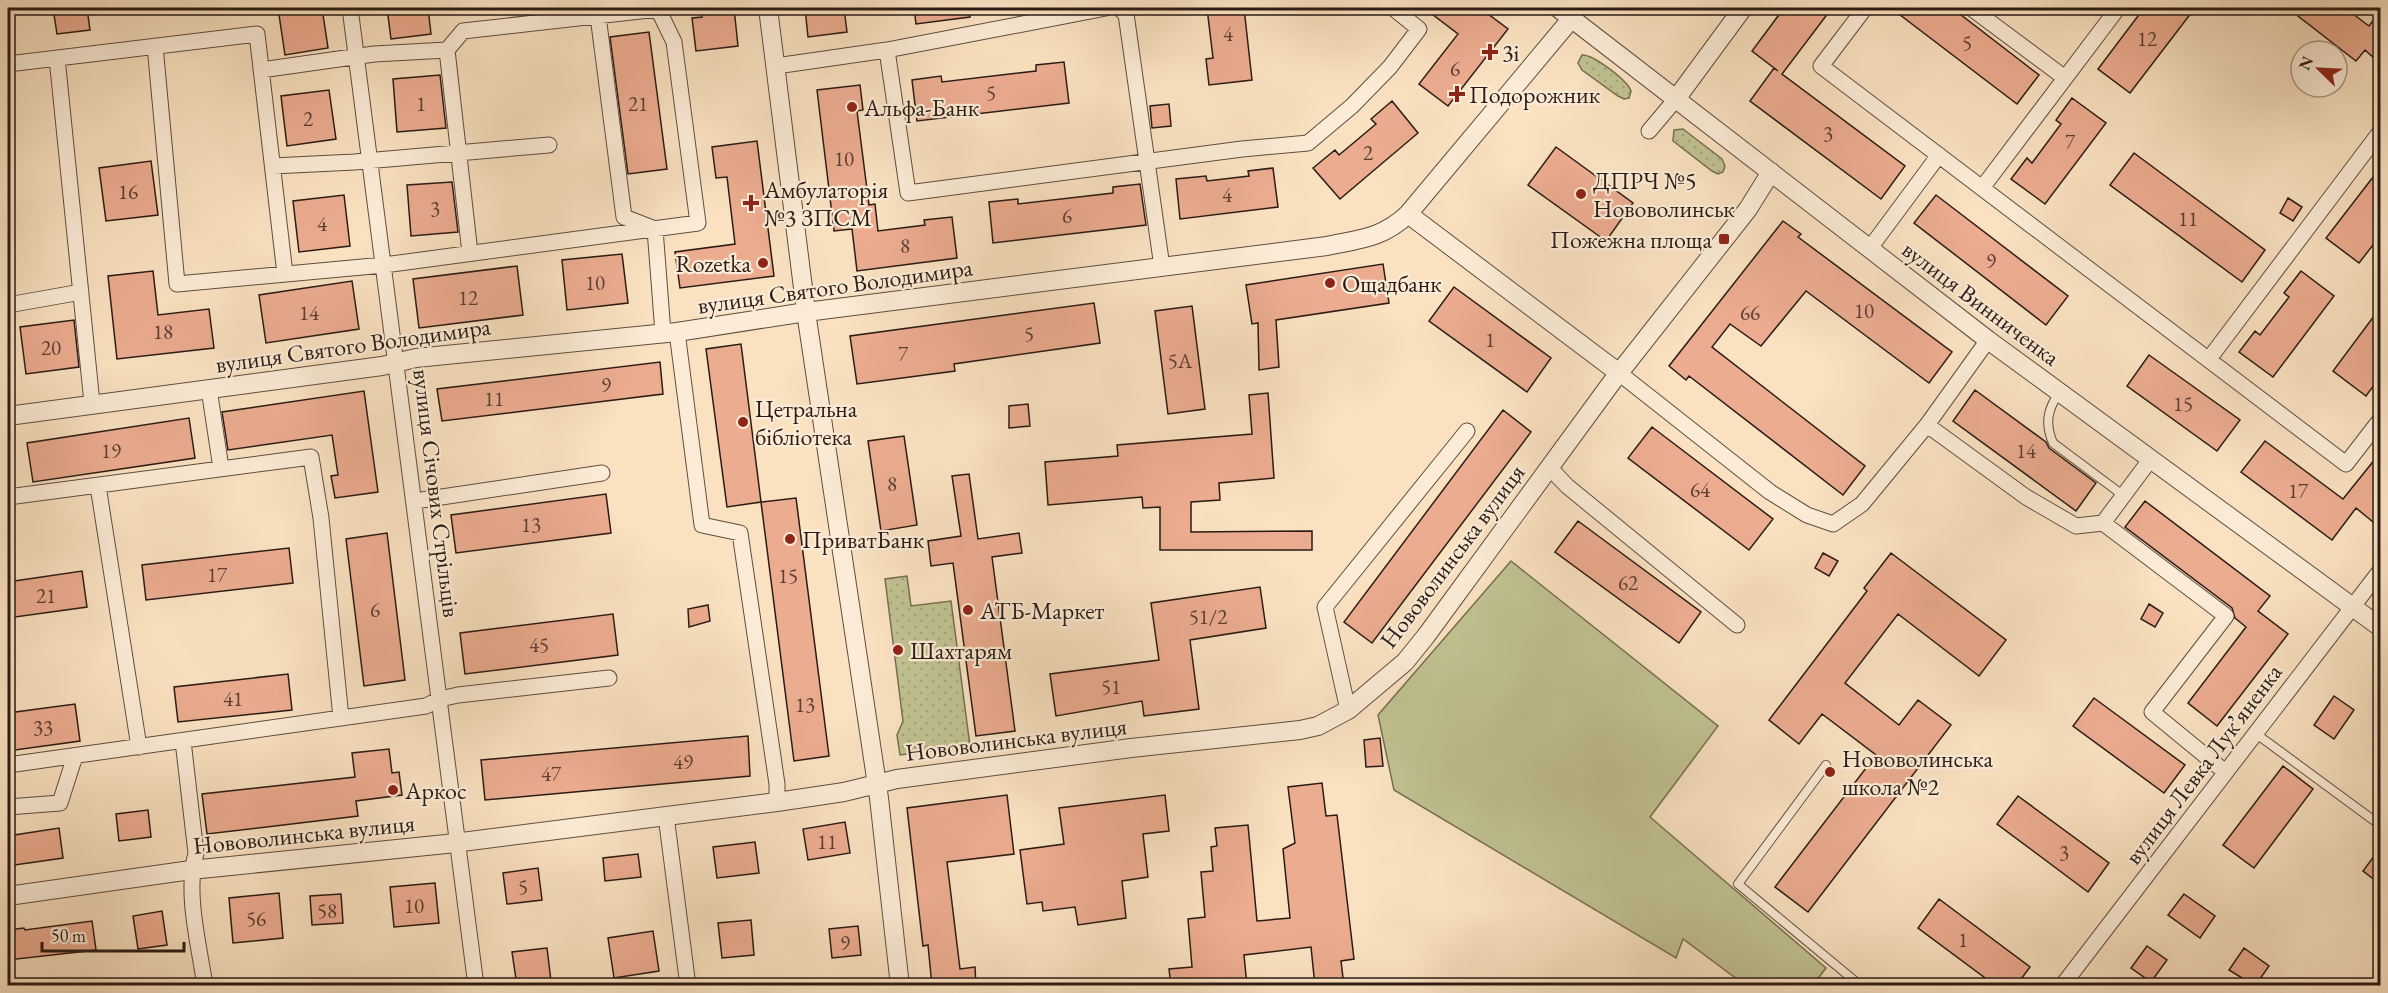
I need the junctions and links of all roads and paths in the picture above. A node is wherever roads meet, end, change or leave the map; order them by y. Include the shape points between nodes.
1 (350, 8) edge
2 (768, 8) edge
3 (1106, 8) edge
4 (1119, 8) edge
5 (1393, 8) edge
6 (1743, 8) edge
7 (1865, 8) edge
8 (1971, 8) edge
9 (2118, 8) edge
10 (1565, 13) edge
11 (598, 16) junction
12 (155, 46) junction
13 (447, 50) junction
14 (887, 50) junction
15 (357, 56) junction
16 (57, 58) junction
17 (8, 64) edge
18 (776, 66) junction
19 (261, 70) junction
20 (2065, 78) junction
21 (1676, 99) junction
22 (1649, 131) dead end
23 (2380, 132) edge
24 (549, 145) dead end
25 (459, 153) junction
26 (1939, 155) junction
27 (370, 161) junction
28 (1147, 162) junction
29 (273, 166) junction
30 (1771, 172) junction
31 (1982, 188) junction
32 (1408, 214) junction
33 (655, 228) junction
34 (1870, 248) junction
35 (470, 253) junction
36 (384, 265) junction
37 (1162, 267) junction
38 (285, 274) junction
39 (81, 292) junction
40 (8, 305) edge
41 (806, 312) junction
42 (670, 333) junction
43 (1989, 340) junction
44 (2209, 359) junction
45 (397, 363) junction
46 (1619, 373) junction
47 (209, 389) junction
48 (2059, 393) junction
49 (92, 403) junction
50 (8, 416) edge
51 (2380, 420) edge
52 (1927, 425) junction
53 (1467, 431) dead end
54 (2150, 460) junction
55 (1549, 467) junction
56 (221, 468) junction
57 (602, 473) dead end
58 (98, 486) junction
59 (8, 496) edge
60 (2124, 496) junction
61 (415, 501) junction
62 (2103, 523) junction
63 (2380, 571) edge
64 (2352, 605) junction
65 (1737, 625) dead end
66 (2380, 627) edge
67 (609, 678) dead end
68 (440, 699) junction
69 (1348, 710) junction
70 (341, 718) junction
71 (2255, 733) junction
72 (183, 741) junction
73 (139, 747) junction
74 (75, 756) junction
75 (8, 765) edge
76 (1826, 765) dead end
77 (2224, 771) junction
78 (876, 783) junction
79 (777, 802) junction
80 (8, 807) edge
81 (666, 816) junction
82 (2380, 825) edge
83 (457, 842) junction
84 (192, 870) junction
85 (8, 896) edge
86 (205, 986) edge
87 (476, 986) edge
88 (688, 986) edge
89 (900, 986) edge
90 (1861, 986) edge
91 (2062, 986) edge

1 - 15 street, вулиця Січових Стрільців
2 - 18 street
3 - 14 street
4 - 28 street via 1126,14
5 - 28 street via 1419,29 1390,67 1308,143
6 - 21 street
7 - 26 street via 1821,66
8 - 20 street
9 - 20 street
10 - 21 street, вулиця Винниченка
10 - 32 street, вулиця Святого Володимира
11 - 13 street via 463,31
11 - 33 street via 624,217
11 - 33 street via 658,9 674,42 698,223
12 - 16 street
12 - 19 street via 257,34
12 - 38 street via 177,284
13 - 15 street
13 - 25 street
14 - 18 street
14 - 28 street via 908,193
15 - 19 street
15 - 27 street, вулиця Січових Стрільців
16 - 17 street
16 - 39 street
18 - 41 street
19 - 29 street
20 - 31 street
21 - 22 street
21 - 30 street, вулиця Винниченка
23 - 44 street
24 - 25 street
25 - 27 street
25 - 35 street
26 - 31 street
26 - 34 street
27 - 29 street
27 - 36 street, вулиця Січових Стрільців
28 - 37 street
29 - 38 street
30 - 34 street, вулиця Винниченка
30 - 46 street, Нововолинська вулиця via 1748,209
31 - 44 street
32 - 37 street, вулиця Святого Володимира via 1389,231 1371,237
32 - 46 street
33 - 35 street
33 - 42 street
34 - 43 street, вулиця Винниченка
35 - 36 street
36 - 38 street
36 - 45 street, вулиця Січових Стрільців
37 - 41 street, вулиця Святого Володимира
39 - 40 street
39 - 49 street
41 - 42 street, вулиця Святого Володимира
41 - 78 street
42 - 45 street, вулиця Святого Володимира via 525,345
42 - 79 street via 702,525 740,533
43 - 48 street, вулиця Винниченка
43 - 52 street
44 - 51 street via 2346,464
45 - 47 street, вулиця Святого Володимира
45 - 61 street, вулиця Січових Стрільців
46 - 52 street via 1770,492 1807,515 1833,524 1862,504
46 - 55 street, Нововолинська вулиця
47 - 49 street, вулиця Святого Володимира
47 - 56 street
48 - 54 street, вулиця Винниченка
48 - 60 lane via 2049,408 2048,431 2053,443
49 - 50 street, вулиця Святого Володимира
52 - 62 street via 2026,497 2076,526
53 - 69 street via 1325,607
54 - 60 street
54 - 64 street, вулиця Винниченка
55 - 65 street
55 - 69 street, Нововолинська вулиця via 1405,662
56 - 58 street
56 - 70 street via 311,457
57 - 61 street
58 - 59 street
58 - 73 street
60 - 62 street
61 - 68 street, вулиця Січових Стрільців
62 - 77 street via 2226,616 2152,712
63 - 64 street, вулиця Левка Лукʼяненка
64 - 66 street, вулиця Винниченка
64 - 71 street, вулиця Левка Лукʼяненка
67 - 68 street
68 - 70 street via 426,706
68 - 83 street, вулиця Січових Стрільців
69 - 78 street, Нововолинська вулиця via 1318,726 1282,733 1131,748
70 - 72 street
71 - 77 street, вулиця Левка Лукʼяненка
71 - 82 lane
72 - 73 street
72 - 84 street via 196,853
73 - 74 street
74 - 75 street
74 - 80 street via 60,803
76 - 90 lane via 1738,884
77 - 91 street, вулиця Левка Лукʼяненка
78 - 79 street, Нововолинська вулиця
78 - 89 street
79 - 81 street, Нововолинська вулиця
81 - 83 street, Нововолинська вулиця
81 - 88 street
83 - 84 street, Нововолинська вулиця
83 - 87 street, вулиця Січових Стрільців
84 - 85 street, Нововолинська вулиця
84 - 86 street

